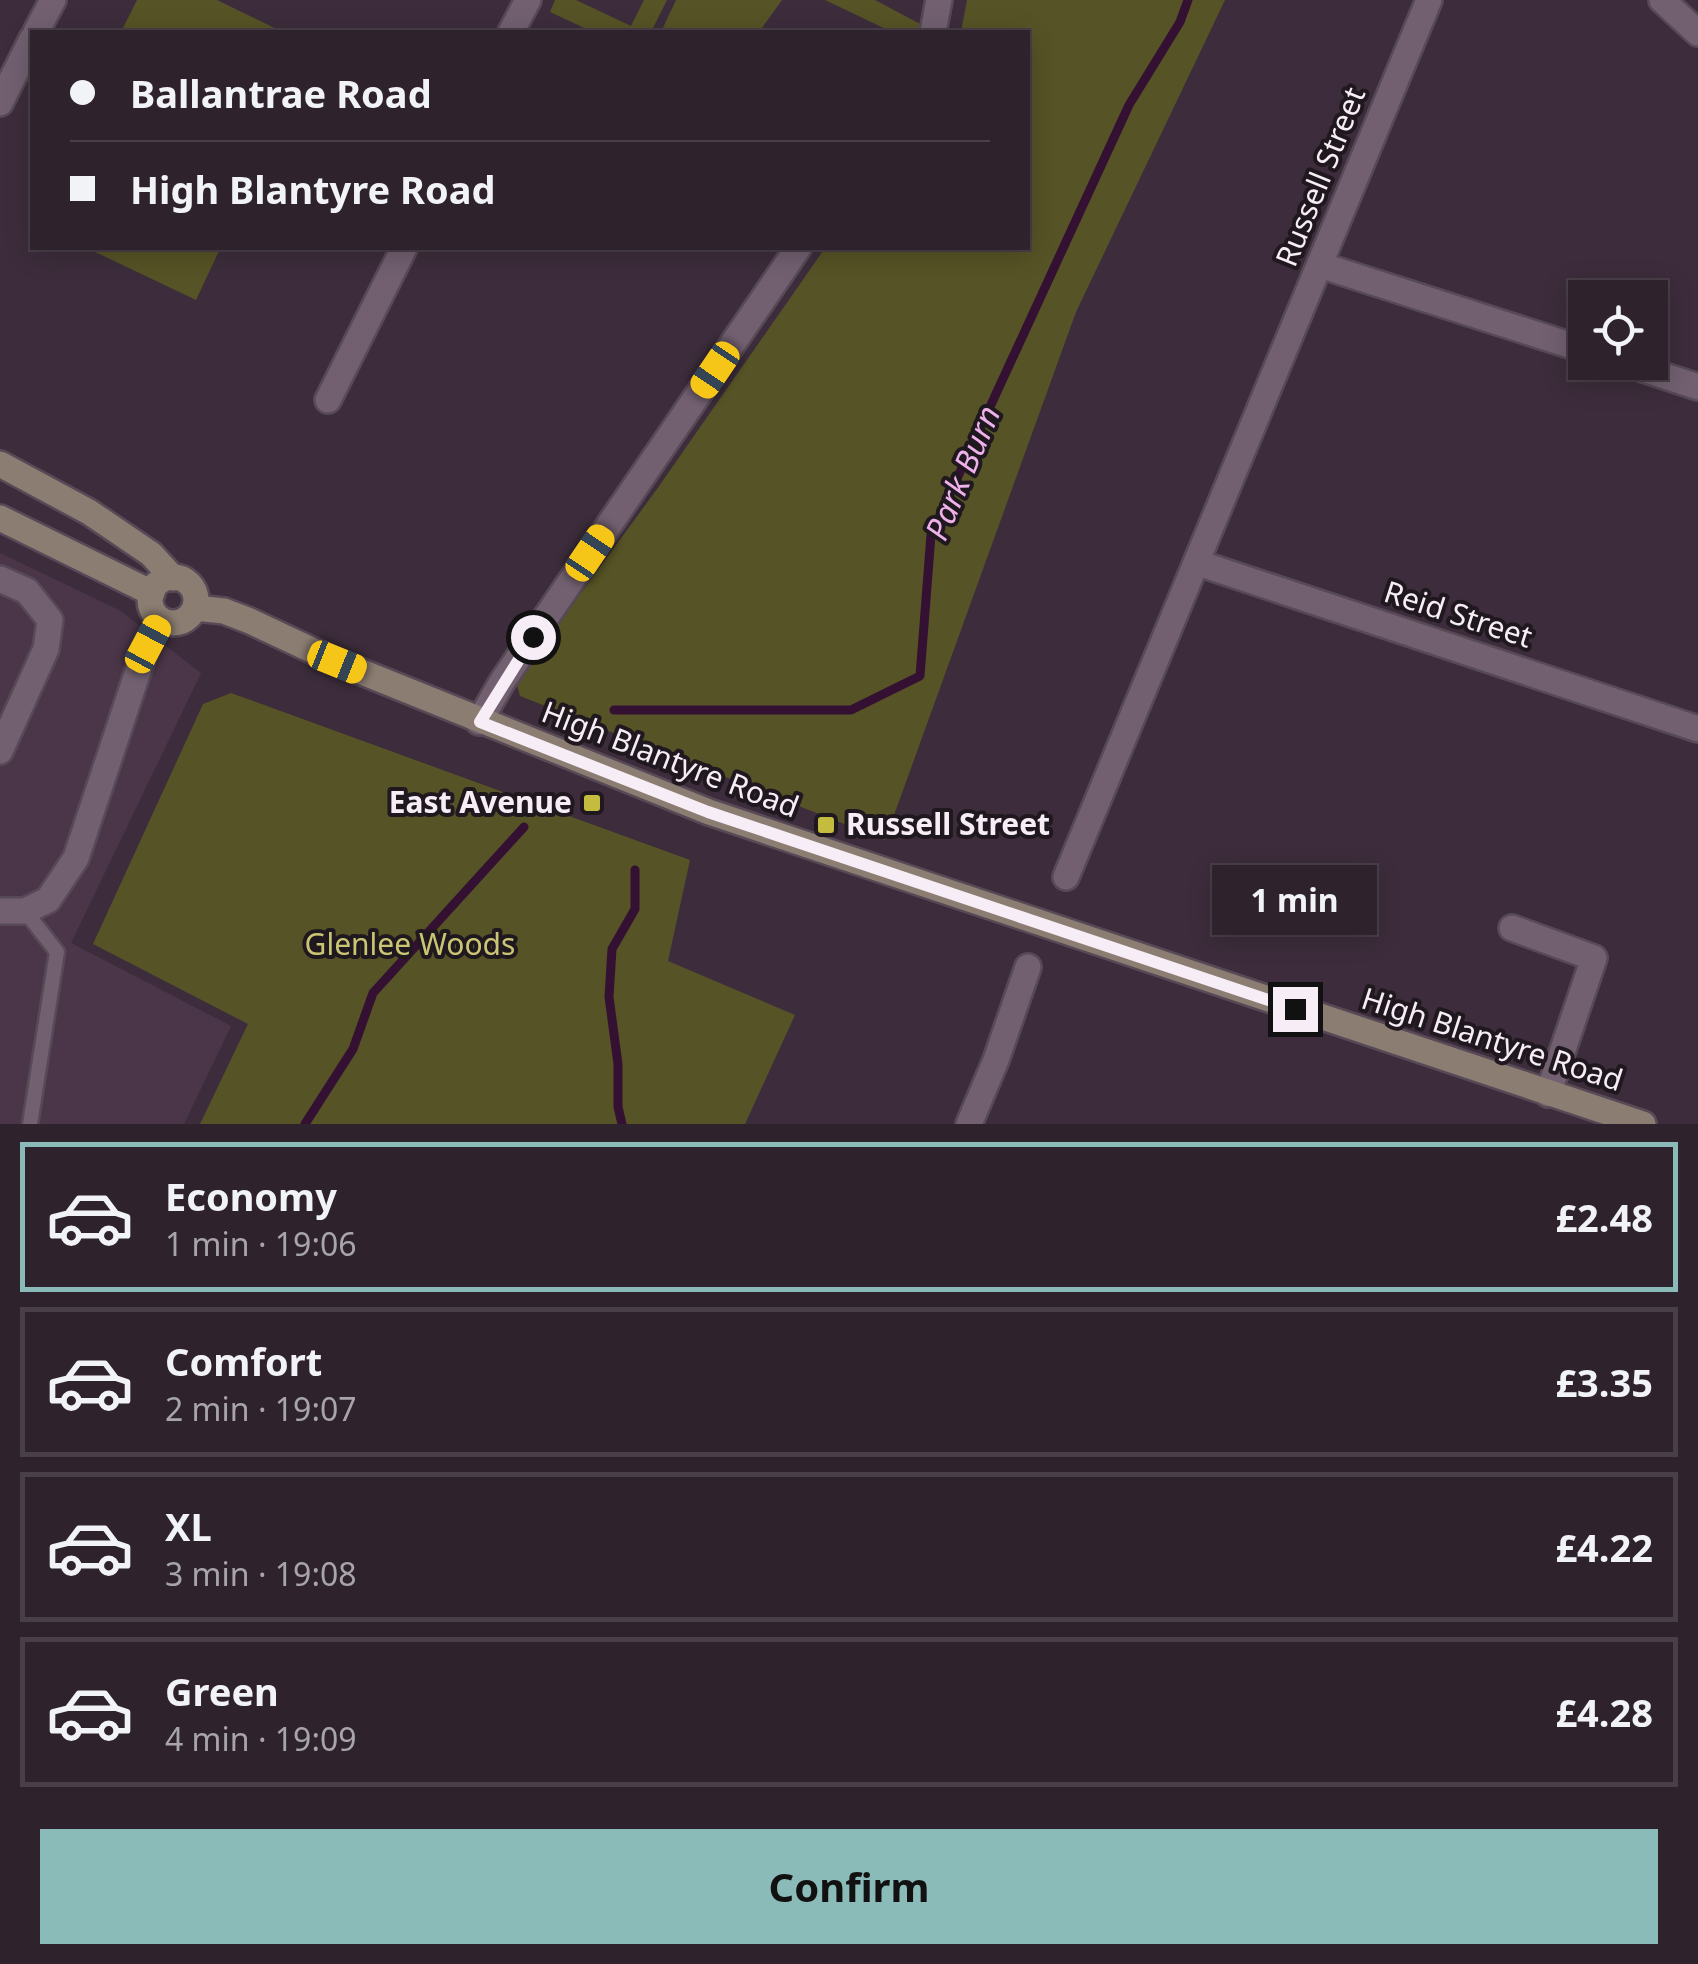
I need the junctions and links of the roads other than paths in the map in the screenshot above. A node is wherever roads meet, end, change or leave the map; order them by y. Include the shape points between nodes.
1 (53, 0) edge
2 (528, 0) edge
3 (940, 0) edge
4 (1429, 0) edge
5 (1662, 0) edge
6 (37, 30) edge
7 (513, 30) edge
8 (933, 30) edge
9 (1698, 33) edge
10 (30, 43) edge
11 (0, 103) edge
12 (403, 250) edge
13 (797, 250) edge
14 (1320, 264) junction
15 (1568, 344) edge
16 (1668, 377) edge
17 (1698, 387) edge
18 (328, 400) dead end
19 (0, 464) edge
20 (0, 518) edge
21 (1198, 562) junction
22 (0, 579) edge
23 (162, 585) junction
24 (195, 608) junction
25 (161, 620) junction
26 (480, 722) junction
27 (1698, 728) edge
28 (0, 751) edge
29 (1066, 876) dead end
30 (12, 911) edge
31 (1512, 928) dead end
32 (1028, 967) dead end
33 (1548, 1094) junction
34 (30, 1124) edge
35 (969, 1124) edge
36 (1643, 1124) edge

1 - 6 street
2 - 7 street
3 - 8 street
4 - 14 street, Russell Street
5 - 9 street
10 - 11 street
12 - 18 street
13 - 26 street
14 - 15 street
14 - 21 street, Russell Street
16 - 17 street
19 - 23 main road via 151,554
20 - 23 main road via 105,570
21 - 27 street, Reid Street
21 - 29 street, Russell Street
22 - 28 street via 26,591 50,620 46,649
23 - 24 main road via 187,581
23 - 25 main road via 152,608
24 - 25 main road via 181,622
24 - 26 main road, High Blantyre Road via 250,621
25 - 30 street via 76,858 48,900
26 - 33 main road, High Blantyre Road via 708,812
30 - 34 lane via 57,952
31 - 33 street via 1594,958
32 - 35 street
33 - 36 main road, High Blantyre Road

